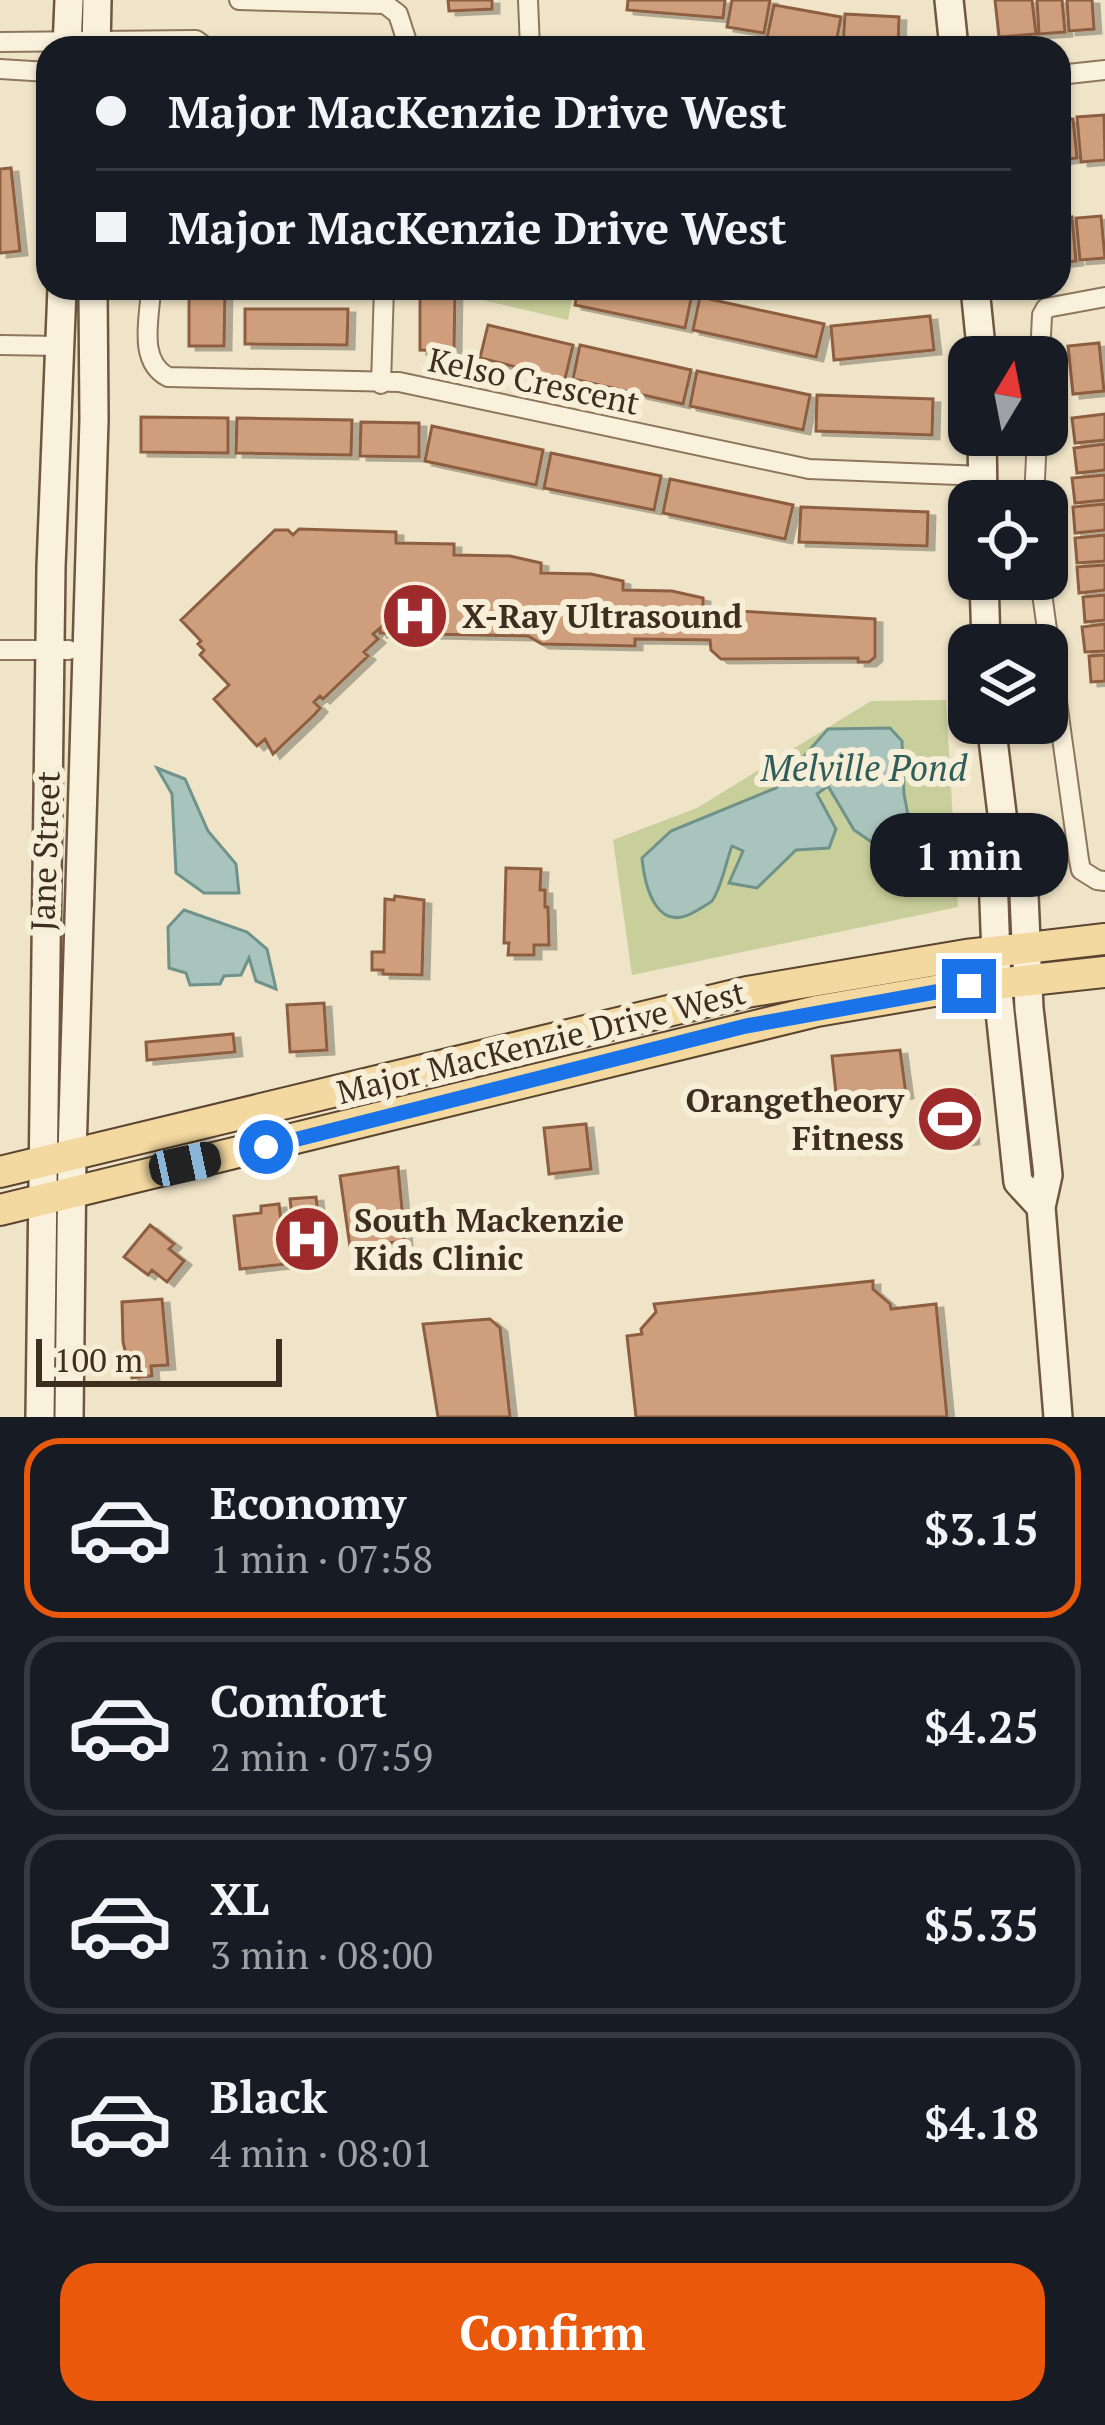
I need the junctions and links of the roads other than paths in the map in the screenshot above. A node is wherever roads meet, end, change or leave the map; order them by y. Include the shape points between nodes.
1 (69, 0) edge
2 (97, 0) edge
3 (239, 0) edge
4 (528, 0) edge
5 (950, 0) edge
6 (79, 36) edge
7 (85, 36) edge
8 (405, 36) edge
9 (530, 36) edge
10 (953, 36) edge
11 (0, 41) edge
12 (36, 43) edge
13 (0, 68) edge
14 (1105, 70) edge
15 (36, 71) edge
16 (1071, 74) edge
17 (1105, 297) edge
18 (61, 300) edge
19 (93, 300) edge
20 (150, 300) edge
21 (384, 300) edge
22 (977, 300) edge
23 (980, 336) edge
24 (1043, 336) edge
25 (0, 345) edge
26 (59, 346) junction
27 (381, 384) junction
28 (948, 484) edge
29 (1043, 600) edge
30 (0, 650) edge
31 (60, 650) junction
32 (993, 744) edge
33 (1006, 855) junction
34 (1105, 881) edge
35 (1105, 939) edge
36 (1029, 947) junction
37 (996, 950) junction
38 (1105, 972) edge
39 (1012, 981) junction
40 (58, 1157) junction
41 (0, 1172) edge
42 (74, 1190) junction
43 (42, 1200) junction
44 (0, 1210) edge
45 (40, 1417) edge
46 (69, 1417) edge
47 (1058, 1417) edge

1 - 6 main road
2 - 7 main road
3 - 8 street via 385,4
4 - 9 street
5 - 10 main road
11 - 12 street
13 - 15 street
14 - 16 street
17 - 24 street via 1046,308
18 - 26 main road, Jane Street
19 - 40 main road, Jane Street via 92,525
20 - 27 street, Kelso Crescent via 148,350 168,377
21 - 27 street
22 - 23 main road
25 - 26 street
26 - 31 main road, Jane Street
27 - 28 street, Kelso Crescent via 498,401 809,470
29 - 34 street via 1081,870
30 - 31 street
31 - 40 main road, Jane Street
32 - 33 main road
33 - 36 main road via 1023,873
33 - 37 main road via 993,875
35 - 36 main road, Major MacKenzie Drive West
36 - 37 main road, Major MacKenzie Drive West
36 - 39 main road
37 - 39 main road
37 - 40 main road, Major MacKenzie Drive West via 747,992
38 - 39 main road, Major MacKenzie Drive West
39 - 42 main road, Major MacKenzie Drive West via 746,1026
39 - 47 main road via 1048,1175 1041,1207
40 - 41 main road, Major MacKenzie Drive West
40 - 42 main road, Jane Street
40 - 43 main road, Jane Street
42 - 43 main road, Major MacKenzie Drive West
42 - 46 main road, Jane Street
43 - 44 main road, Major MacKenzie Drive West
43 - 45 main road, Jane Street

